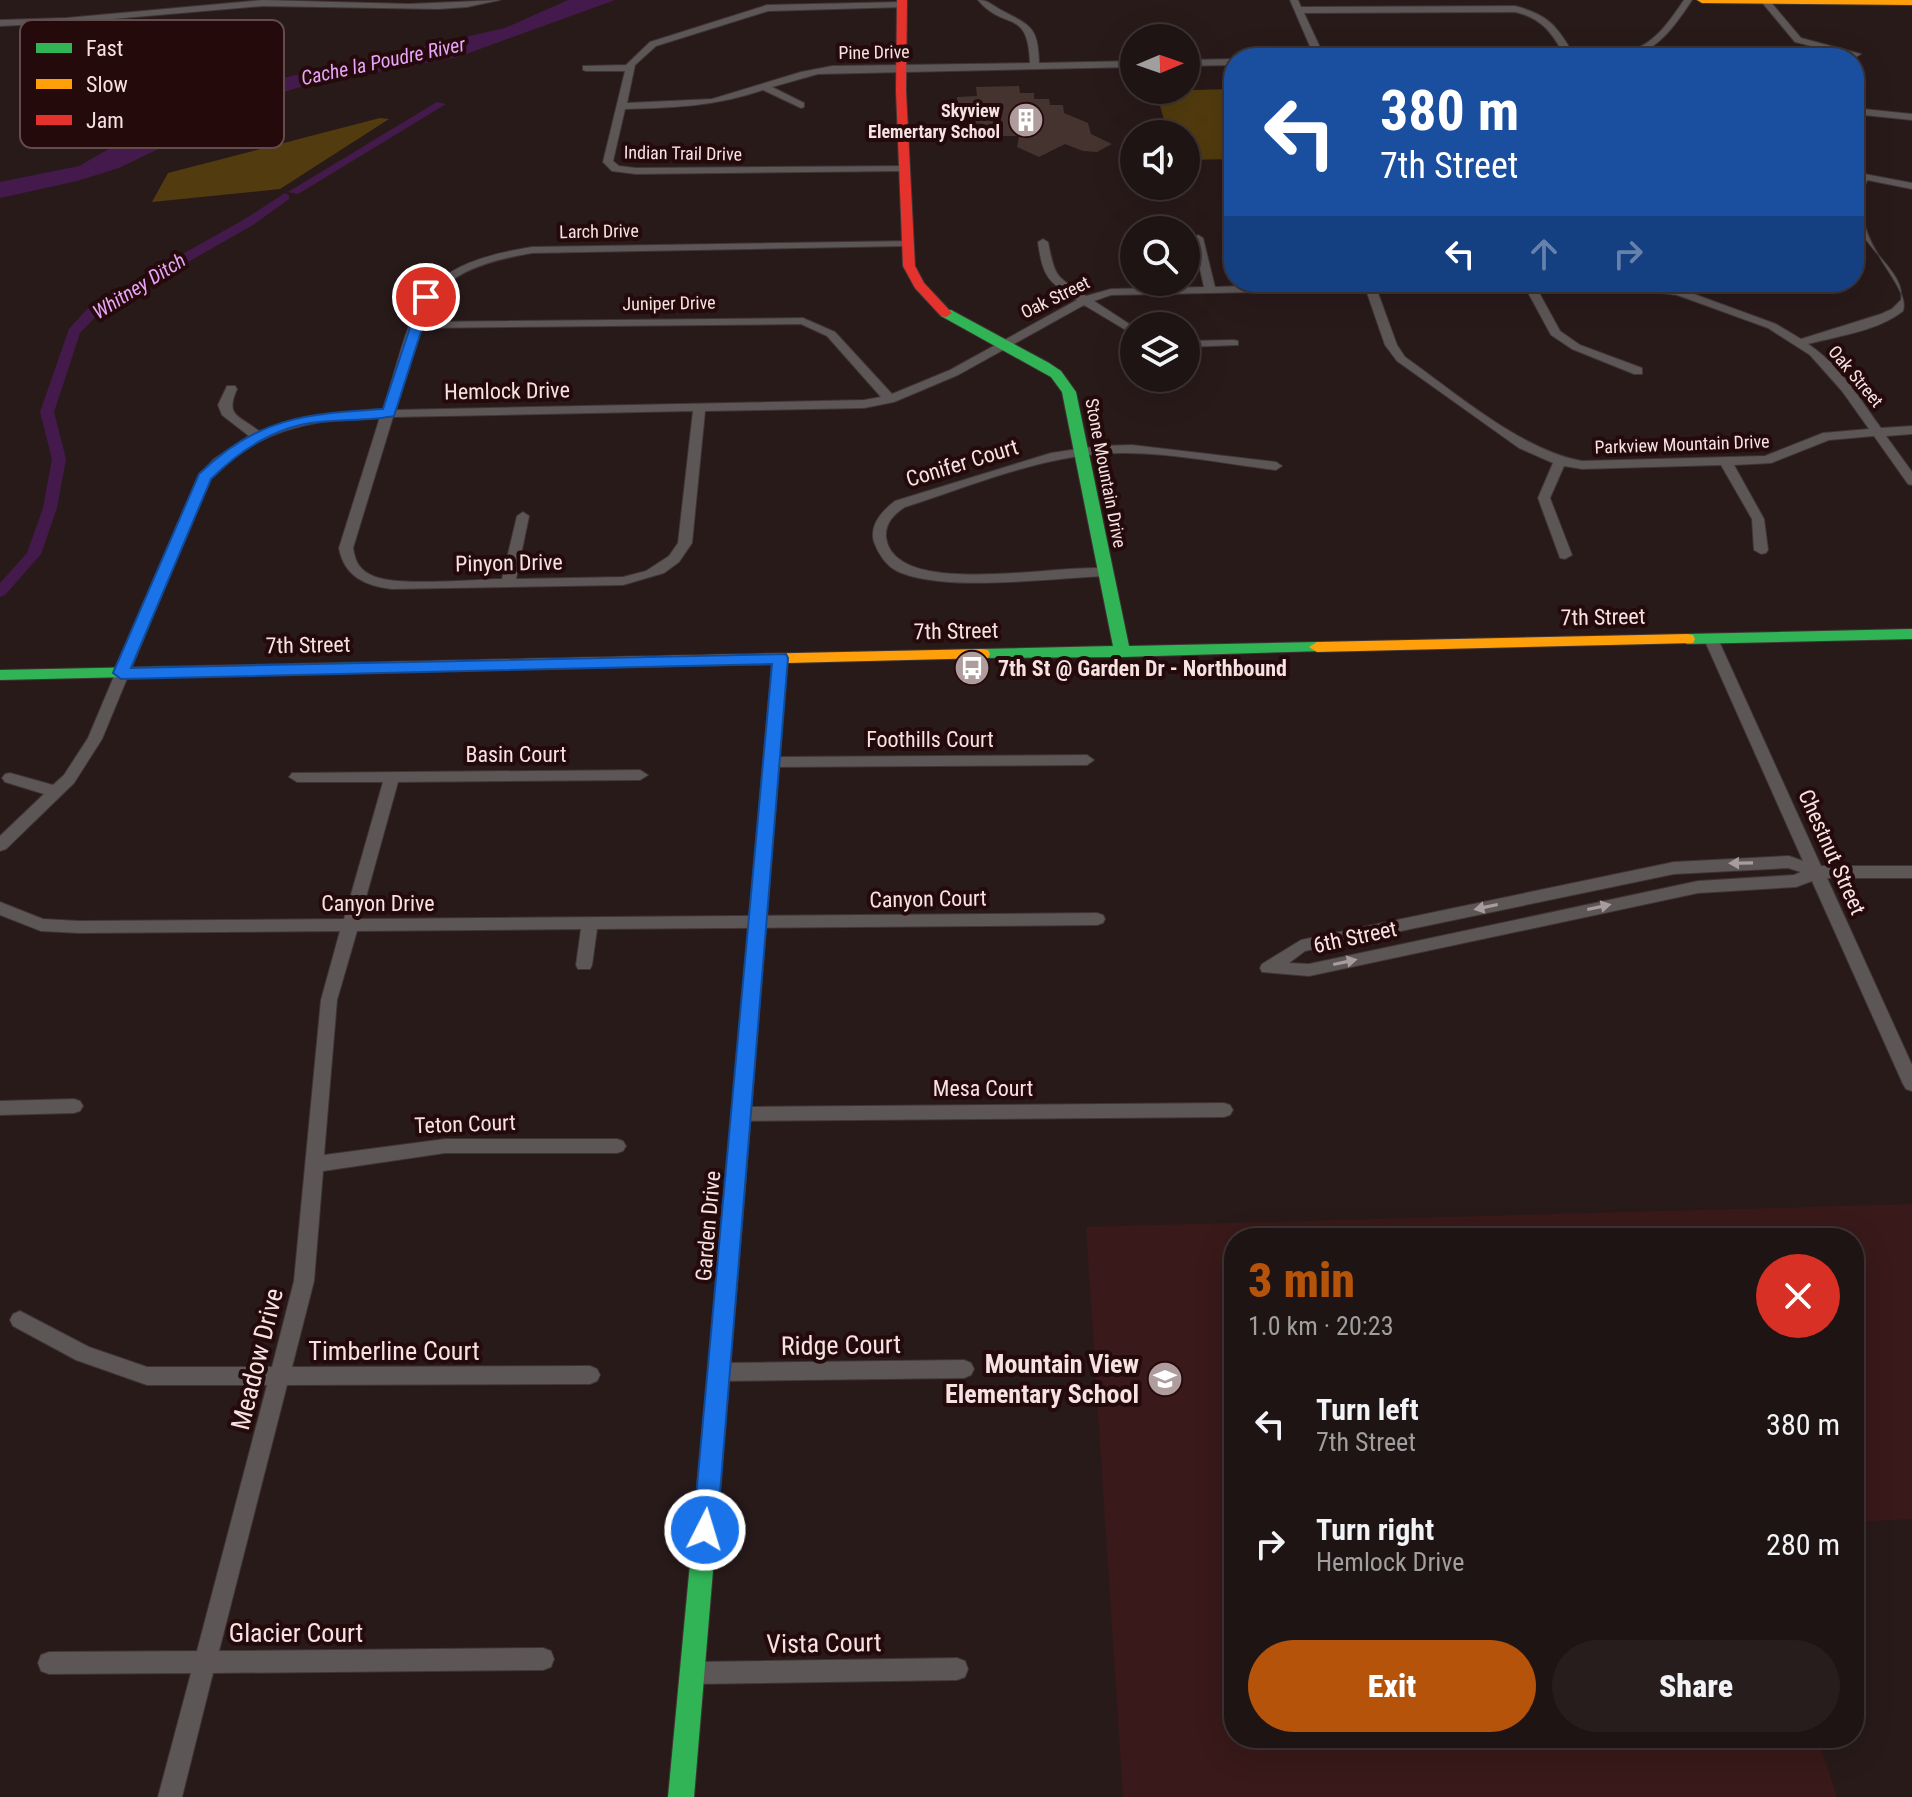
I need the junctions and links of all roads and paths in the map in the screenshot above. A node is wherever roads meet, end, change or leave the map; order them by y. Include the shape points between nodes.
1 (496, 0) edge
2 (982, 0) edge
3 (1688, 0) edge
4 (1702, 0) edge
5 (1764, 1) edge
6 (1912, 2) edge
7 (811, 3) edge
8 (901, 3) edge
9 (1411, 4) edge
10 (1296, 5) edge
11 (40, 20) edge
12 (20, 22) edge
13 (0, 23) edge
14 (1315, 48) edge
15 (1564, 48) edge
16 (1647, 48) edge
17 (1831, 48) edge
18 (1224, 62) edge
19 (1200, 63) edge
20 (1120, 64) edge
21 (901, 67) junction
22 (1035, 67) junction
23 (586, 68) dead end
24 (630, 68) junction
25 (762, 86) junction
26 (801, 105) dead end
27 (621, 106) junction
28 (1864, 112) edge
29 (1912, 117) edge
30 (611, 166) junction
31 (904, 168) junction
32 (599, 173) dead end
33 (1864, 177) edge
34 (1912, 186) edge
35 (1864, 227) edge
36 (1043, 242) dead end
37 (906, 243) junction
38 (1200, 246) edge
39 (1210, 289) junction
40 (1224, 289) edge
41 (1373, 292) edge
42 (1532, 292) edge
43 (1683, 292) edge
44 (1083, 300) junction
45 (1120, 323) edge
46 (416, 325) junction
47 (1234, 343) dead end
48 (1800, 343) junction
49 (1002, 344) junction
50 (1200, 344) edge
51 (1638, 371) dead end
52 (231, 389) dead end
53 (890, 399) junction
54 (699, 407) junction
55 (389, 413) junction
56 (1912, 430) edge
57 (1877, 432) junction
58 (257, 436) junction
59 (1081, 452) junction
60 (1560, 461) junction
61 (1726, 462) junction
62 (1276, 466) dead end
63 (1912, 481) edge
64 (523, 516) dead end
65 (1761, 550) dead end
66 (1565, 555) dead end
67 (1106, 572) junction
68 (508, 583) junction
69 (1912, 634) edge
70 (1711, 639) junction
71 (1122, 652) junction
72 (780, 658) junction
73 (121, 673) junction
74 (0, 675) edge
75 (1087, 760) dead end
76 (772, 762) junction
77 (640, 775) dead end
78 (297, 777) dead end
79 (392, 777) junction
80 (10, 778) dead end
81 (57, 792) junction
82 (0, 845) edge
83 (1817, 872) junction
84 (1912, 872) edge
85 (0, 908) edge
86 (1097, 919) dead end
87 (760, 923) junction
88 (590, 924) junction
89 (350, 926) junction
90 (584, 965) dead end
91 (1912, 1084) edge
92 (74, 1106) dead end
93 (0, 1108) edge
94 (1224, 1110) dead end
95 (742, 1114) junction
96 (617, 1146) dead end
97 (315, 1164) junction
98 (20, 1320) dead end
99 (964, 1369) dead end
100 (719, 1372) junction
101 (590, 1375) dead end
102 (281, 1378) junction
103 (543, 1659) dead end
104 (205, 1662) junction
105 (49, 1663) dead end
106 (957, 1669) dead end
107 (692, 1673) junction
108 (170, 1797) edge
109 (681, 1797) edge

1 - 11 street via 419,9 267,3
2 - 22 street via 1028,29
3 - 16 street via 1667,34
4 - 5 street
5 - 6 street
5 - 17 street via 1798,40
7 - 8 street
7 - 24 street via 755,11 669,37 639,54
8 - 21 street, Stone Mountain Drive
9 - 10 street
9 - 15 street via 1529,12 1553,25
10 - 14 street
12 - 13 street
18 - 19 street
20 - 22 street, Pine Drive
21 - 22 street, Pine Drive
21 - 25 street, Pine Drive via 818,70
21 - 31 street, Stone Mountain Drive
23 - 24 street
24 - 27 street, Indian Trail Drive
25 - 26 street
25 - 27 street, Pine Drive via 697,104
27 - 30 street, Indian Trail Drive via 608,155
28 - 29 street
30 - 31 street, Indian Trail Drive via 636,171
30 - 32 street
31 - 37 street, Stone Mountain Drive
33 - 34 street
35 - 48 street via 1904,282 1905,302 1877,320
36 - 44 street via 1054,280
37 - 46 street, Larch Drive via 515,253 466,267 443,281 426,297
37 - 49 street, Stone Mountain Drive via 909,266 927,298
38 - 39 street
39 - 40 street, Oak Street
39 - 44 street, Oak Street via 1125,290
41 - 60 street, Parkview Mountain Drive via 1401,359 1523,445
42 - 51 street via 1561,338
43 - 48 street, Oak Street via 1747,315
44 - 45 street
44 - 49 street, Oak Street
46 - 53 street, Juniper Drive via 803,321 831,334
46 - 55 street, Larch Drive
47 - 50 street
48 - 57 street, Oak Street via 1833,371
49 - 53 street, Hemlock Drive via 918,391
49 - 59 street, Stone Mountain Drive via 1065,384
52 - 58 street via 224,409
53 - 54 street, Hemlock Drive via 843,405
54 - 55 street, Hemlock Drive
54 - 68 street, Pinyon Drive via 685,543 675,558 662,569 633,579
55 - 58 street, Hemlock Drive via 315,418
55 - 68 street, Pinyon Drive via 346,548 352,567 361,577 382,584
56 - 57 street, Parkview Mountain Drive
57 - 61 street, Parkview Mountain Drive via 1827,436 1775,459
57 - 63 street, Oak Street
58 - 73 street, Hemlock Drive via 229,452 204,477
59 - 62 street, Conifer Court via 1132,449
59 - 67 street, Stone Mountain Drive
59 - 67 street, Conifer Court via 894,507 879,532 882,547 901,568 933,576
60 - 61 street, Parkview Mountain Drive via 1597,466
60 - 66 street via 1544,498
61 - 65 street via 1758,519
64 - 68 street
67 - 71 street, Stone Mountain Drive
69 - 70 street, 7th Street
70 - 71 street, 7th Street
70 - 83 street, Chestnut Street
71 - 72 street, 7th Street
72 - 73 street, 7th Street
72 - 76 street, Garden Drive
73 - 74 street, 7th Street
73 - 81 street, Hemlock Drive via 95,739
75 - 76 street, Foothills Court
76 - 87 street, Garden Drive
77 - 79 street, Basin Court
78 - 79 street, Basin Court
79 - 89 street
80 - 81 street
81 - 82 street, Hemlock Drive
83 -> 83 street, 6th Street via 1789,862 1674,868 1301,946 1268,968 1309,970 1688,889 1796,881
83 - 84 street, 6th Street
83 - 91 street, Chestnut Street
85 - 89 street, Canyon Drive via 51,926
86 - 87 street, Canyon Court
87 - 88 street, Canyon Drive
87 - 95 street, Garden Drive
88 - 89 street, Canyon Drive
88 - 90 street
89 - 97 street, Meadow Drive via 329,1000
92 - 93 street
94 - 95 street, Mesa Court
95 - 100 street, Garden Drive
96 - 97 street, Teton Court via 445,1146
97 - 102 street, Meadow Drive via 304,1281
98 - 102 street, Timberline Court via 83,1354 147,1376
99 - 100 street, Ridge Court
100 - 107 street, Garden Drive
101 - 102 street, Timberline Court
102 - 104 street, Meadow Drive
103 - 104 street, Glacier Court
104 - 105 street, Glacier Court
104 - 108 street, Meadow Drive
106 - 107 street, Vista Court
107 - 109 street, Garden Drive

